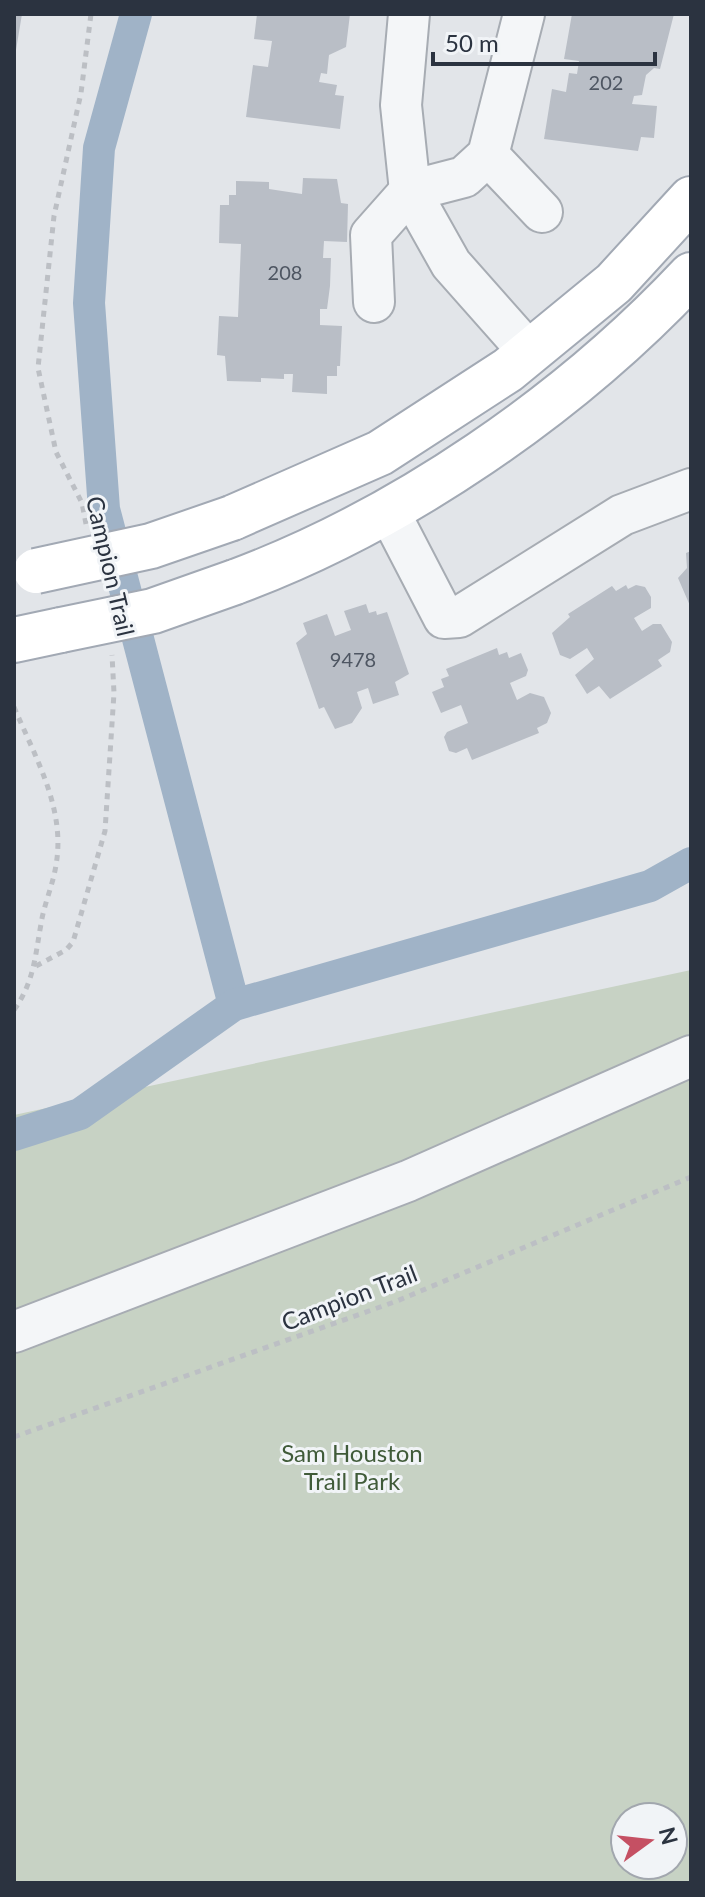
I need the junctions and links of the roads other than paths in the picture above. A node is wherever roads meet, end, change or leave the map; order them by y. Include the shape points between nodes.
1 (409, 14) edge
2 (524, 14) edge
3 (488, 155) junction
4 (410, 191) junction
5 (691, 199) edge
6 (542, 212) dead end
7 (691, 275) edge
8 (374, 302) dead end
9 (529, 352) junction
10 (561, 393) junction
11 (691, 489) edge
12 (388, 510) junction
13 (25, 573) edge
14 (14, 640) edge
15 (691, 1056) edge
16 (14, 1332) edge

1 - 4 lane via 401,105
2 - 3 lane
3 - 4 lane via 464,177
3 - 6 lane
4 - 8 lane via 371,235
4 - 9 lane via 451,264
5 - 9 main road via 614,283
7 - 10 main road via 650,318
9 - 10 main road
9 - 13 main road, bridge via 380,453 232,518 151,546
10 - 12 main road via 484,450
11 - 12 lane via 622,515 459,617 444,618
12 - 14 main road, bridge via 286,563 153,611
15 - 16 lane via 408,1181

